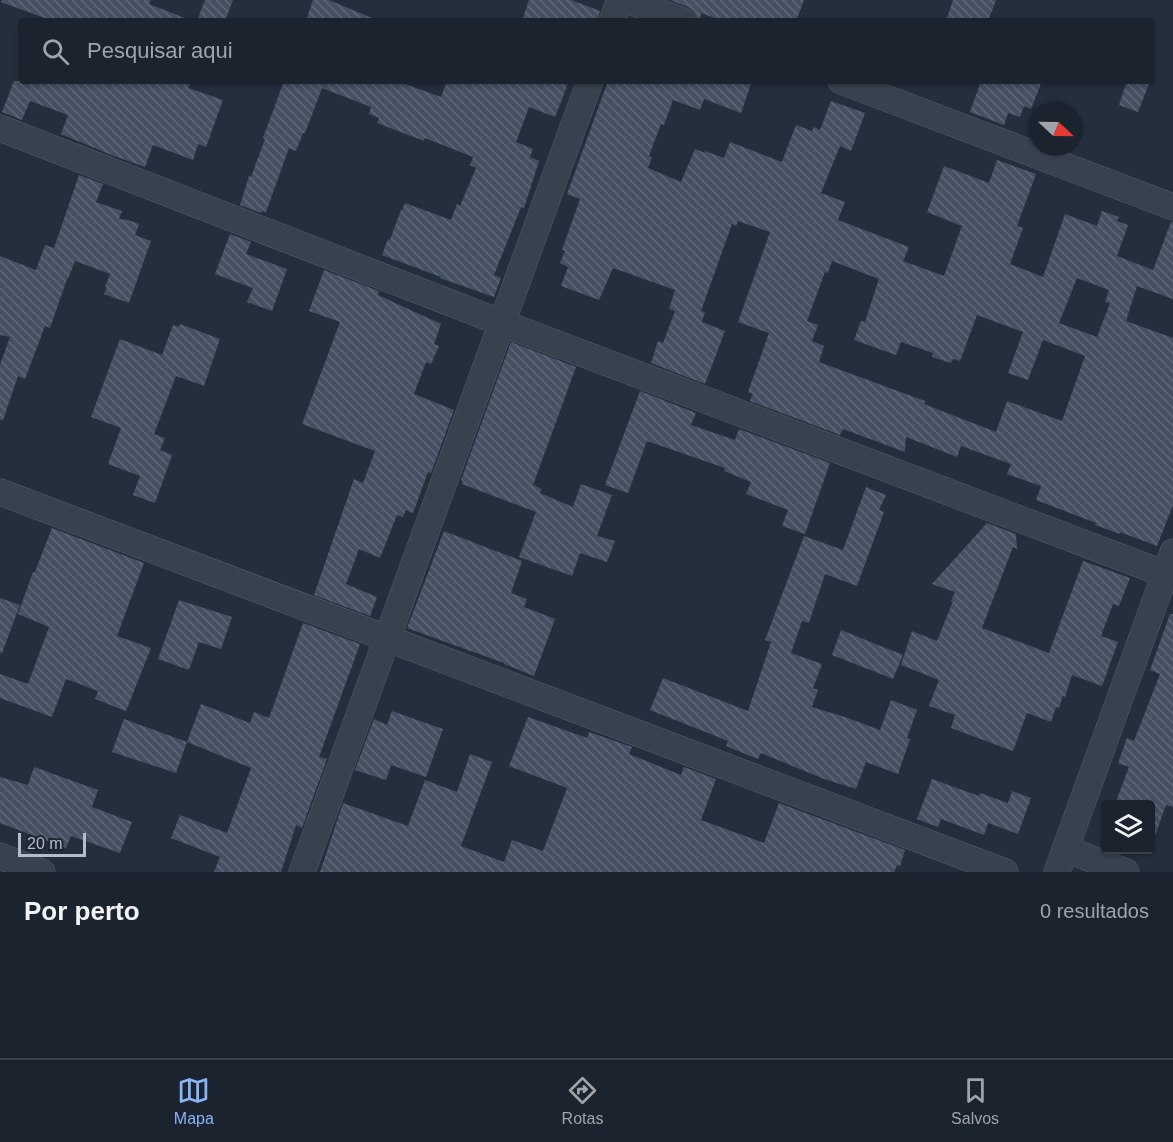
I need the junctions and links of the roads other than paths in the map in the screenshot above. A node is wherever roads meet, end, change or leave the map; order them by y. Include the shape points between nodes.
1 (620, 0) edge
2 (627, 0) edge
3 (613, 18) edge
4 (675, 18) edge
5 (589, 84) edge
6 (850, 84) edge
7 (0, 128) edge
8 (1173, 207) edge
9 (502, 323) junction
10 (0, 492) edge
11 (1169, 563) edge
12 (387, 639) junction
13 (0, 856) edge
14 (1061, 860) edge
15 (42, 872) edge
16 (302, 872) edge
17 (1005, 872) edge
18 (1126, 872) edge

1 - 3 street
2 - 4 street
5 - 9 street
6 - 8 street
7 - 9 street
9 - 11 street
9 - 12 street
10 - 12 street
11 - 14 street
12 - 16 street
12 - 17 street
13 - 15 street
14 - 18 street

